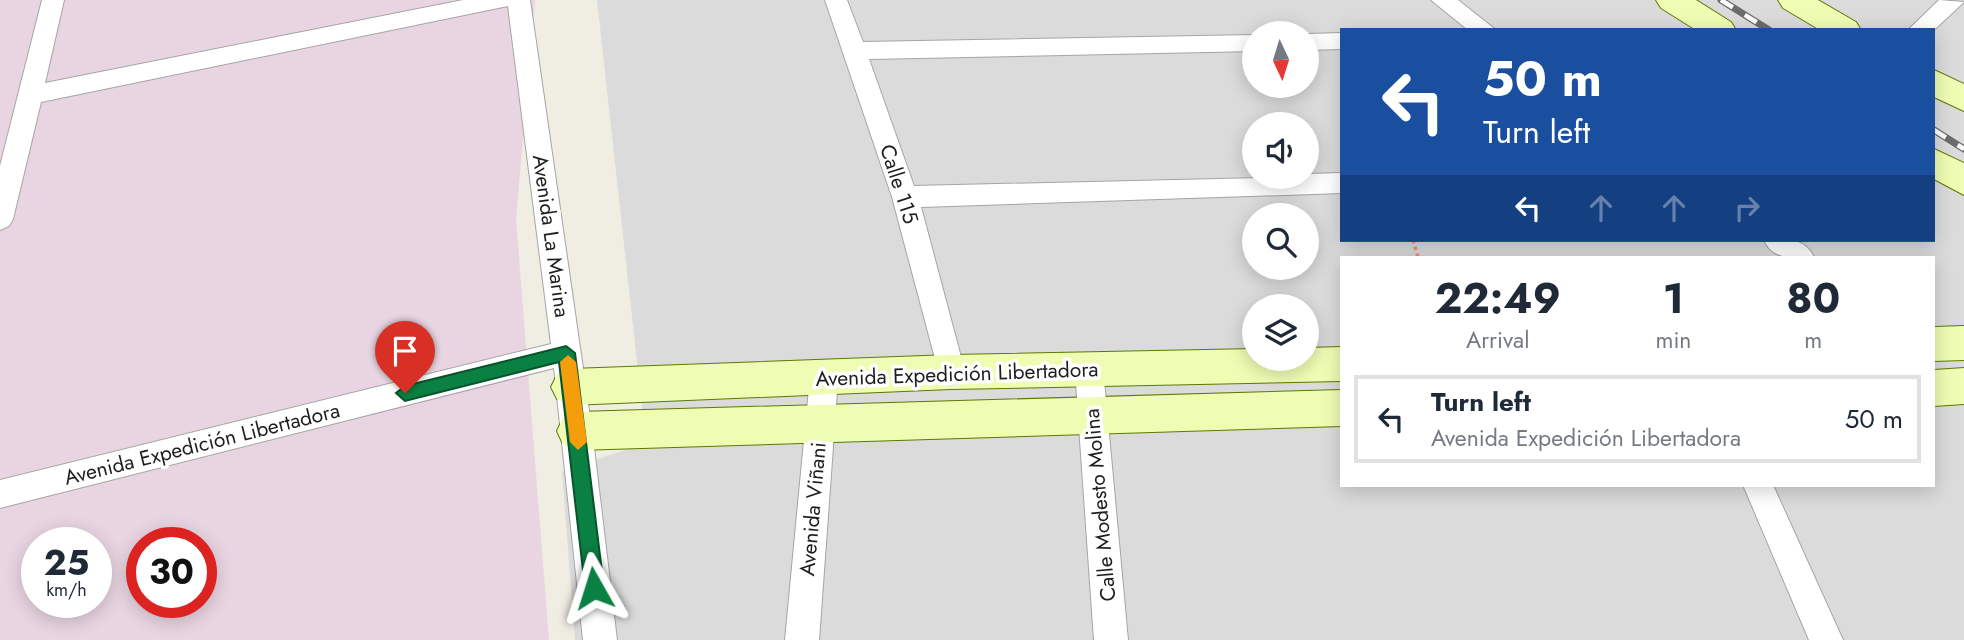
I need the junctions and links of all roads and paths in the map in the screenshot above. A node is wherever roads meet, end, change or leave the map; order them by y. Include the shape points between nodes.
1 (52, 0) edge
2 (503, 0) edge
3 (519, 0) edge
4 (836, 0) edge
5 (1442, 0) edge
6 (1672, 0) edge
7 (1794, 0) edge
8 (1954, 0) edge
9 (1482, 28) edge
10 (1717, 28) edge
11 (1842, 28) edge
12 (1921, 28) edge
13 (1340, 41) edge
14 (1320, 42) edge
15 (1242, 43) edge
16 (852, 51) junction
17 (1935, 83) edge
18 (30, 95) junction
19 (1964, 100) edge
20 (1935, 163) edge
21 (1964, 181) edge
22 (1340, 183) edge
23 (905, 197) junction
24 (0, 219) edge
25 (1780, 242) edge
26 (1800, 256) edge
27 (1964, 343) edge
28 (1935, 344) edge
29 (1340, 364) edge
30 (1089, 369) junction
31 (569, 370) junction
32 (951, 372) junction
33 (824, 378) junction
34 (1964, 386) edge
35 (1935, 387) edge
36 (1340, 408) edge
37 (1093, 414) junction
38 (820, 423) junction
39 (577, 431) junction
40 (1759, 487) edge
41 (0, 494) edge
42 (600, 640) edge
43 (802, 640) edge
44 (1111, 640) edge
45 (1826, 640) edge

1 - 18 street
2 - 18 street
3 - 31 street, Avenida La Marina
4 - 16 street, Calle 115
5 - 9 street
6 - 10 street
7 - 11 street
8 - 12 street
13 - 14 street
15 - 16 street
16 - 23 street, Calle 115
17 - 19 street
18 - 24 street
20 - 21 street
22 - 23 street
23 - 32 street, Calle 115
25 - 26 street
27 - 28 street
29 - 30 street, Avenida Expedición Libertadora
30 - 32 street, Avenida Expedición Libertadora
30 - 37 street, Calle Modesto Molina
31 - 33 street, Avenida Expedición Libertadora
31 - 39 street, Avenida La Marina
31 - 41 street, Avenida Expedición Libertadora
32 - 33 street, Avenida Expedición Libertadora
33 - 38 street, Avenida Viñani
34 - 35 street
36 - 37 street
37 - 38 street
37 - 44 street, Calle Modesto Molina
38 - 39 street
38 - 43 street, Avenida Viñani
39 - 42 street, Avenida La Marina
40 - 45 street

